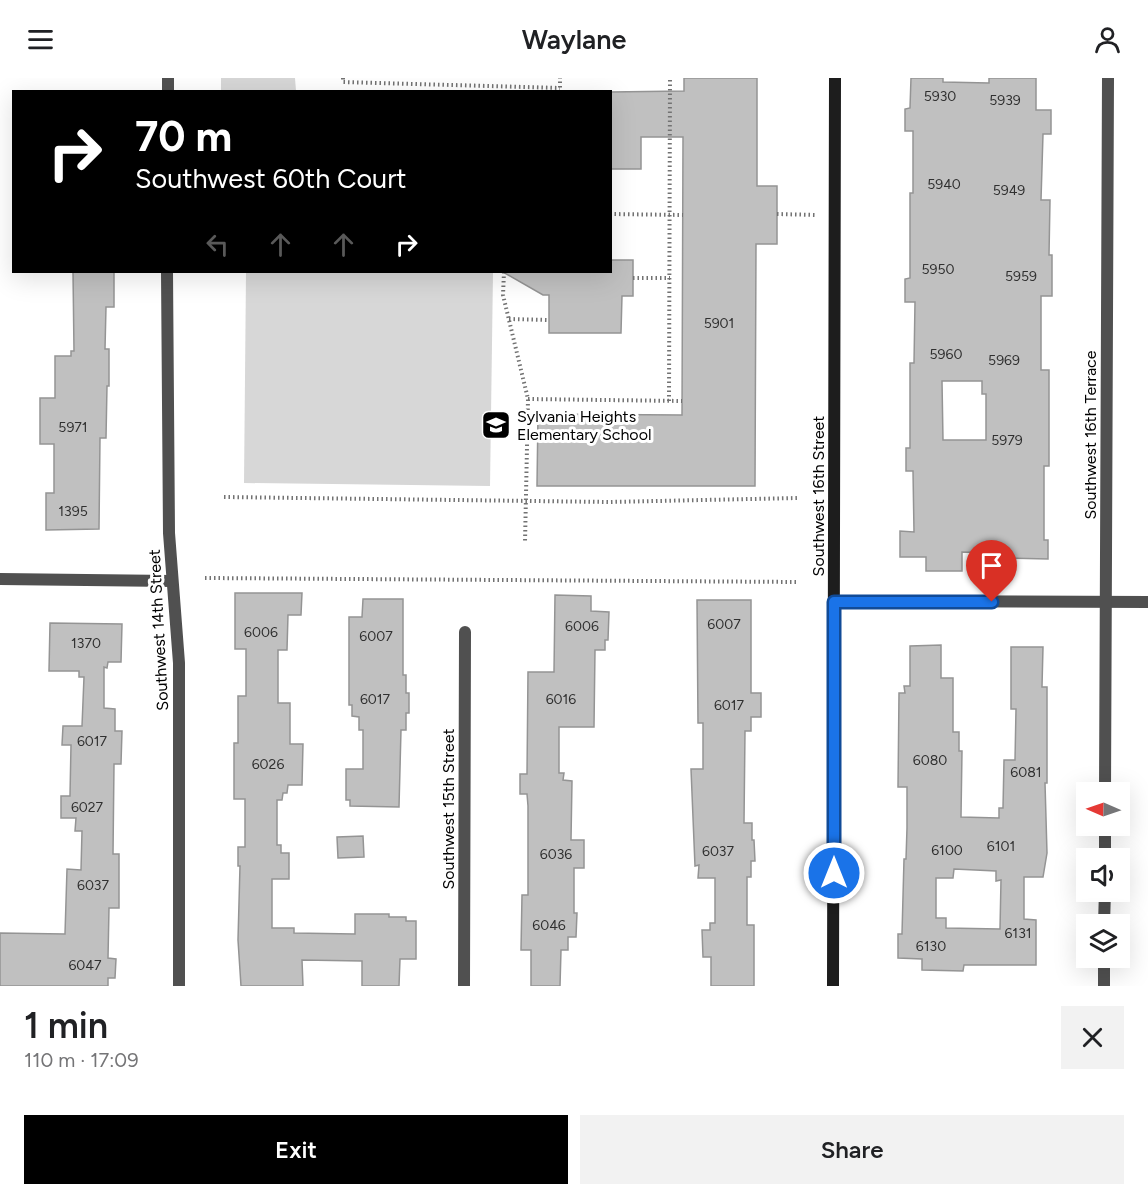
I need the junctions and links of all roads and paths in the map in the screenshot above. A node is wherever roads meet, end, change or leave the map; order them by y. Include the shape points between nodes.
1 (343, 78) edge
2 (560, 78) edge
3 (670, 78) edge
4 (835, 78) edge
5 (1108, 78) edge
6 (560, 90) edge
7 (612, 214) edge
8 (777, 214) dead end
9 (820, 214) dead end
10 (670, 215) junction
11 (683, 215) dead end
12 (167, 273) edge
13 (504, 273) edge
14 (633, 278) dead end
15 (669, 278) junction
16 (509, 319) junction
17 (549, 320) dead end
18 (528, 399) junction
19 (669, 401) junction
20 (682, 401) dead end
21 (224, 497) dead end
22 (798, 498) dead end
23 (526, 500) junction
24 (525, 542) dead end
25 (205, 578) dead end
26 (0, 579) edge
27 (172, 581) junction
28 (798, 582) dead end
29 (834, 602) junction
30 (1105, 602) junction
31 (1148, 602) edge
32 (465, 632) dead end
33 (1105, 782) edge
34 (1104, 968) edge
35 (179, 986) edge
36 (464, 986) edge
37 (833, 986) edge
38 (1104, 986) edge

1 - 6 path via 343,82
2 - 6 path
3 - 10 path
4 - 29 street, Southwest 16th Street
5 - 30 street, Southwest 16th Terrace
7 - 10 path
8 - 9 path
10 - 11 path
10 - 15 path
12 - 27 street, Southwest 14th Street
13 - 16 path via 503,295
14 - 15 path
15 - 19 path
16 - 17 path
16 - 18 path
18 - 19 path
18 - 23 path
19 - 20 path
21 - 23 path
22 - 23 path
23 - 24 path
25 - 28 path via 478,584
26 - 27 street
27 - 35 street, Southwest 14th Street via 179,680
29 - 30 street
29 - 37 street, Southwest 16th Street
30 - 31 street
30 - 33 street, Southwest 16th Terrace
32 - 36 street, Southwest 15th Street
34 - 38 street

